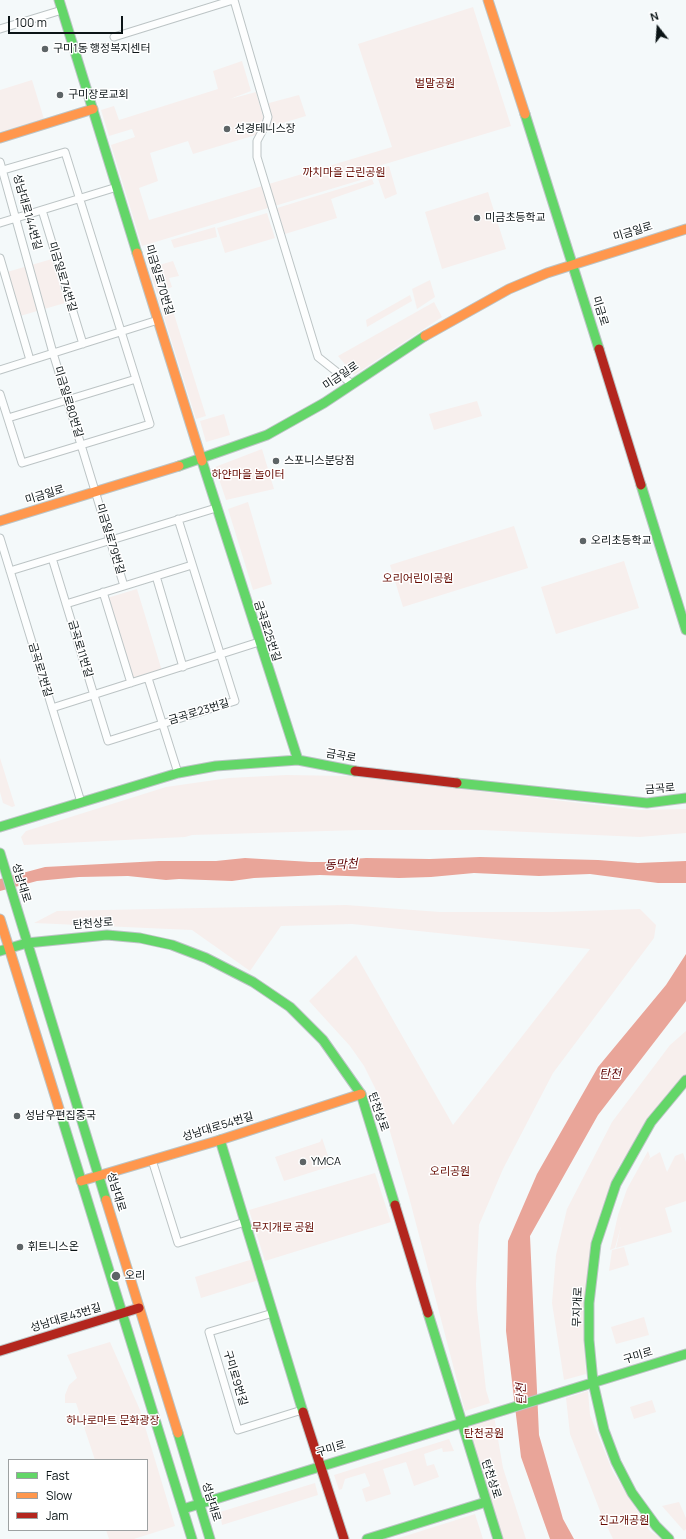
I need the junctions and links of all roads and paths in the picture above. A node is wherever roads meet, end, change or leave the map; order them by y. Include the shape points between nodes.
1 (59, 0) edge
2 (233, 0) edge
3 (488, 0) edge
4 (62, 10) junction
5 (0, 29) edge
6 (114, 37) dead end
7 (93, 109) junction
8 (0, 138) edge
9 (0, 162) edge
10 (1, 171) edge
11 (117, 187) junction
12 (80, 199) junction
13 (42, 210) junction
14 (17, 218) junction
15 (0, 223) edge
16 (686, 229) edge
17 (0, 258) edge
18 (572, 264) junction
19 (42, 312) joint
20 (158, 320) junction
21 (121, 332) junction
22 (83, 344) junction
23 (53, 353) junction
24 (30, 360) junction
25 (0, 370) edge
26 (136, 379) junction
27 (352, 384) junction
28 (0, 394) edge
29 (68, 400) junction
30 (8, 418) junction
31 (82, 445) junction
32 (201, 459) junction
33 (96, 492) junction
34 (216, 508) junction
35 (178, 519) junction
36 (0, 521) edge
37 (0, 538) edge
38 (108, 540) junction
39 (52, 558) junction
40 (192, 565) junction
41 (10, 571) junction
42 (156, 576) junction
43 (124, 586) junction
44 (103, 592) junction
45 (66, 604) junction
46 (686, 630) edge
47 (259, 642) junction
48 (220, 655) junction
49 (183, 667) junction
50 (148, 678) junction
51 (131, 683) junction
52 (94, 695) junction
53 (52, 708) junction
54 (162, 724) junction
55 (298, 760) junction
56 (178, 773) junction
57 (686, 798) edge
58 (81, 802) junction
59 (0, 827) edge
60 (0, 853) edge
61 (0, 920) edge
62 (27, 943) junction
63 (9, 948) junction
64 (0, 951) edge
65 (686, 1080) edge
66 (361, 1094) junction
67 (220, 1140) junction
68 (152, 1160) junction
69 (98, 1176) junction
70 (81, 1181) junction
71 (245, 1222) junction
72 (139, 1308) junction
73 (273, 1313) junction
74 (122, 1314) junction
75 (0, 1351) edge
76 (686, 1354) edge
77 (593, 1382) junction
78 (302, 1410) junction
79 (461, 1422) junction
80 (319, 1465) junction
81 (486, 1502) junction
82 (199, 1504) junction
83 (183, 1509) junction
84 (192, 1539) edge
85 (210, 1539) edge
86 (344, 1539) edge
87 (367, 1539) edge
88 (498, 1539) edge
89 (669, 1539) edge

1 - 4 street, 미금일로70번길
2 - 6 street
2 - 27 street via 268,117 257,141 258,157 318,357
3 - 18 street, 미금로
4 - 5 street
4 - 7 street, 미금일로70번길
7 - 8 street
7 - 11 street, 미금일로70번길
9 - 10 street, 성남대로144번길
10 - 12 street via 65,152
10 - 14 street, 성남대로144번길
11 - 12 street
11 - 20 street, 미금일로70번길
12 - 13 street
12 - 21 street
13 - 14 street
13 - 22 street, 미금일로74번길
14 - 15 street
14 - 19 street, 성남대로144번길
16 - 18 street, 미금일로
17 - 24 street
18 - 27 street, 미금일로 via 528,281 468,311 416,341
18 - 46 street, 미금로
19 - 23 street, 미금일로80번길
20 - 21 street
20 - 32 street, 미금일로70번길
21 - 22 street
21 - 26 street
22 - 23 street
23 - 24 street
23 - 29 street, 미금일로80번길
24 - 25 street
26 - 29 street
26 - 31 street via 150,424
27 - 32 street, 미금일로 via 267,435
28 - 30 street
29 - 30 street
29 - 31 street, 미금일로80번길
30 - 31 street via 22,463
31 - 33 street, 미금일로80번길
32 - 33 street, 미금일로
32 - 34 street, 금곡로25번길
33 - 36 street, 미금일로
33 - 38 street, 미금일로79번길
34 - 35 street
34 - 47 street, 금곡로25번길
35 - 38 street
35 - 40 street, 금곡로23번길
37 - 41 street, 금곡로7번길
38 - 39 street
38 - 43 street, 미금일로79번길
39 - 41 street
39 - 45 street, 금곡로11번길
40 - 42 street
40 - 48 street, 금곡로23번길
41 - 53 street, 금곡로7번길
42 - 43 street
42 - 49 street
43 - 44 street
44 - 45 street
44 - 51 street
45 - 52 street, 금곡로11번길
47 - 48 street
47 - 55 street, 금곡로25번길
48 - 49 street
48 - 54 street, 금곡로23번길 via 235,701
49 - 50 street
50 - 51 street
50 - 54 street
51 - 52 street
52 - 53 street
52 - 54 street, 금곡로11번길 via 108,741
53 - 58 street, 금곡로7번길
54 - 56 street
55 - 56 street, 금곡로 via 224,765
55 - 57 street, 금곡로 via 346,770 553,795 647,803
56 - 58 street, 금곡로
58 - 59 street, 금곡로
60 - 62 street, 성남대로
61 - 63 street
62 - 63 street, 탄천상로
62 - 66 street, 탄천상로 via 83,936 120,935 172,945 206,958 247,978 290,1007 323,1040
62 - 69 street, 성남대로
63 - 64 street, 탄천상로
63 - 70 street
65 - 77 street, 무지개로 via 662,1107 633,1151 605,1213 596,1244 589,1303
66 - 67 street, 성남대로54번길
66 - 79 street, 탄천상로
67 - 68 street, 성남대로54번길
67 - 71 street
68 - 69 street, 성남대로54번길
68 - 71 street via 178,1243
69 - 70 street, 성남대로54번길
69 - 72 street, 성남대로
70 - 74 street
71 - 73 street
72 - 74 street, 성남대로43번길
72 - 82 street, 성남대로
73 - 78 street
73 - 78 street, 구미로9번길 via 209,1332 238,1430
74 - 75 street, 성남대로43번길
74 - 83 street
76 - 77 street, 구미로
77 - 79 street, 구미로
77 - 89 street, 무지개로 via 604,1430 619,1468 643,1510
78 - 80 street
79 - 80 street, 구미로
79 - 81 street, 탄천상로
80 - 82 street, 구미로
80 - 86 street
81 - 87 street
81 - 88 street, 탄천상로
82 - 83 street, 구미로
82 - 85 street, 성남대로
83 - 84 street

